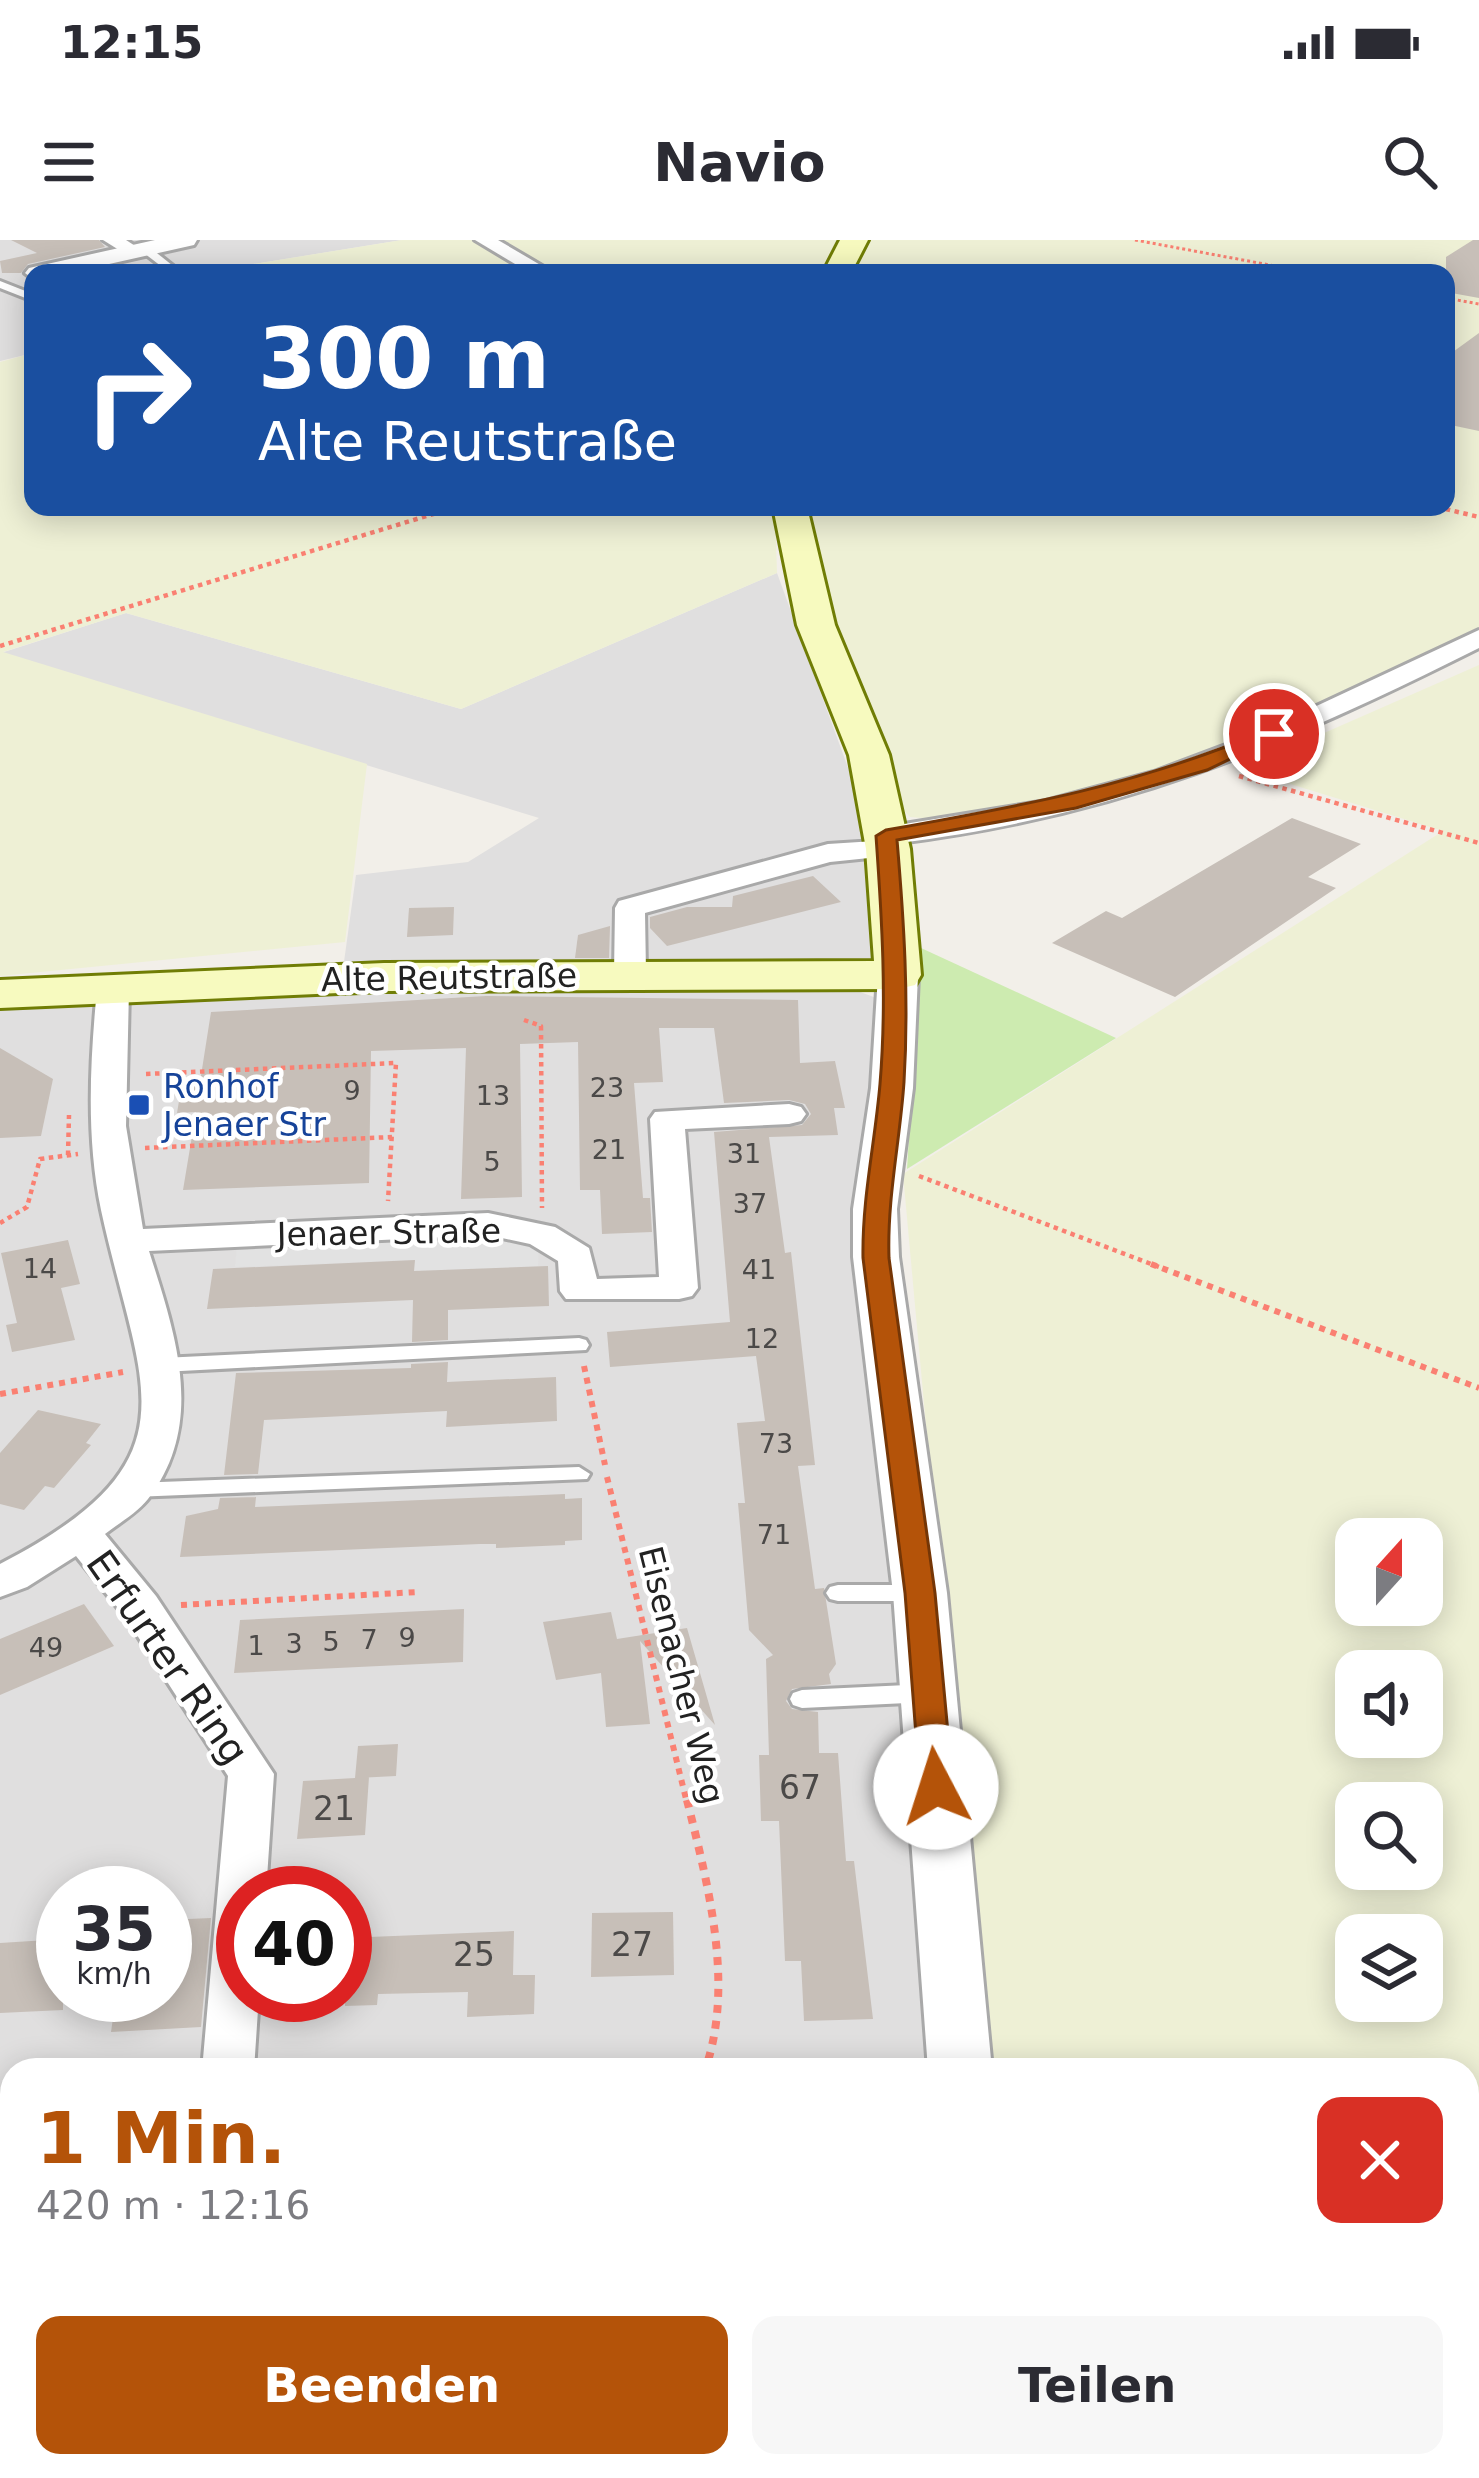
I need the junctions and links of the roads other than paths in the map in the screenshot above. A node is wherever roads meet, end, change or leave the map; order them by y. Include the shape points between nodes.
1 (186, 240) edge
2 (484, 240) edge
3 (130, 246) edge
4 (67, 264) edge
5 (161, 264) edge
6 (528, 264) edge
7 (792, 516) edge
8 (1479, 638) edge
9 (887, 842) junction
10 (630, 973) junction
11 (898, 975) junction
12 (113, 989) junction
13 (0, 994) edge
14 (788, 1114) dead end
15 (131, 1241) junction
16 (579, 1345) road end
17 (162, 1365) junction
18 (578, 1474) dead end
19 (133, 1490) junction
20 (80, 1532) junction
21 (0, 1582) edge
22 (838, 1593) dead end
23 (920, 1593) junction
24 (928, 1693) junction
25 (802, 1699) dead end
26 (229, 2058) edge
27 (959, 2058) edge

1 - 3 street
2 - 6 street
3 - 4 street
3 - 5 lane
7 - 9 main road via 815,626 869,755
8 - 9 street via 1200,766 1069,804
9 - 10 street via 630,908
9 - 11 main road
10 - 11 main road, Alte Reutstraße
10 - 12 main road, Alte Reutstraße
11 - 23 street via 876,1258
12 - 13 main road, Alte Reutstraße
12 - 15 street via 111,1150
14 - 15 street, Jenaer Straße via 667,1119 679,1288 579,1291 576,1256 542,1235 488,1224
15 - 17 street
16 - 17 lane
17 - 19 street via 156,1447
18 - 19 lane
19 - 20 street
20 - 21 street
20 - 26 street, Erfurter Ring via 141,1607 251,1774
22 - 23 lane
23 - 24 street
24 - 25 lane
24 - 27 street

